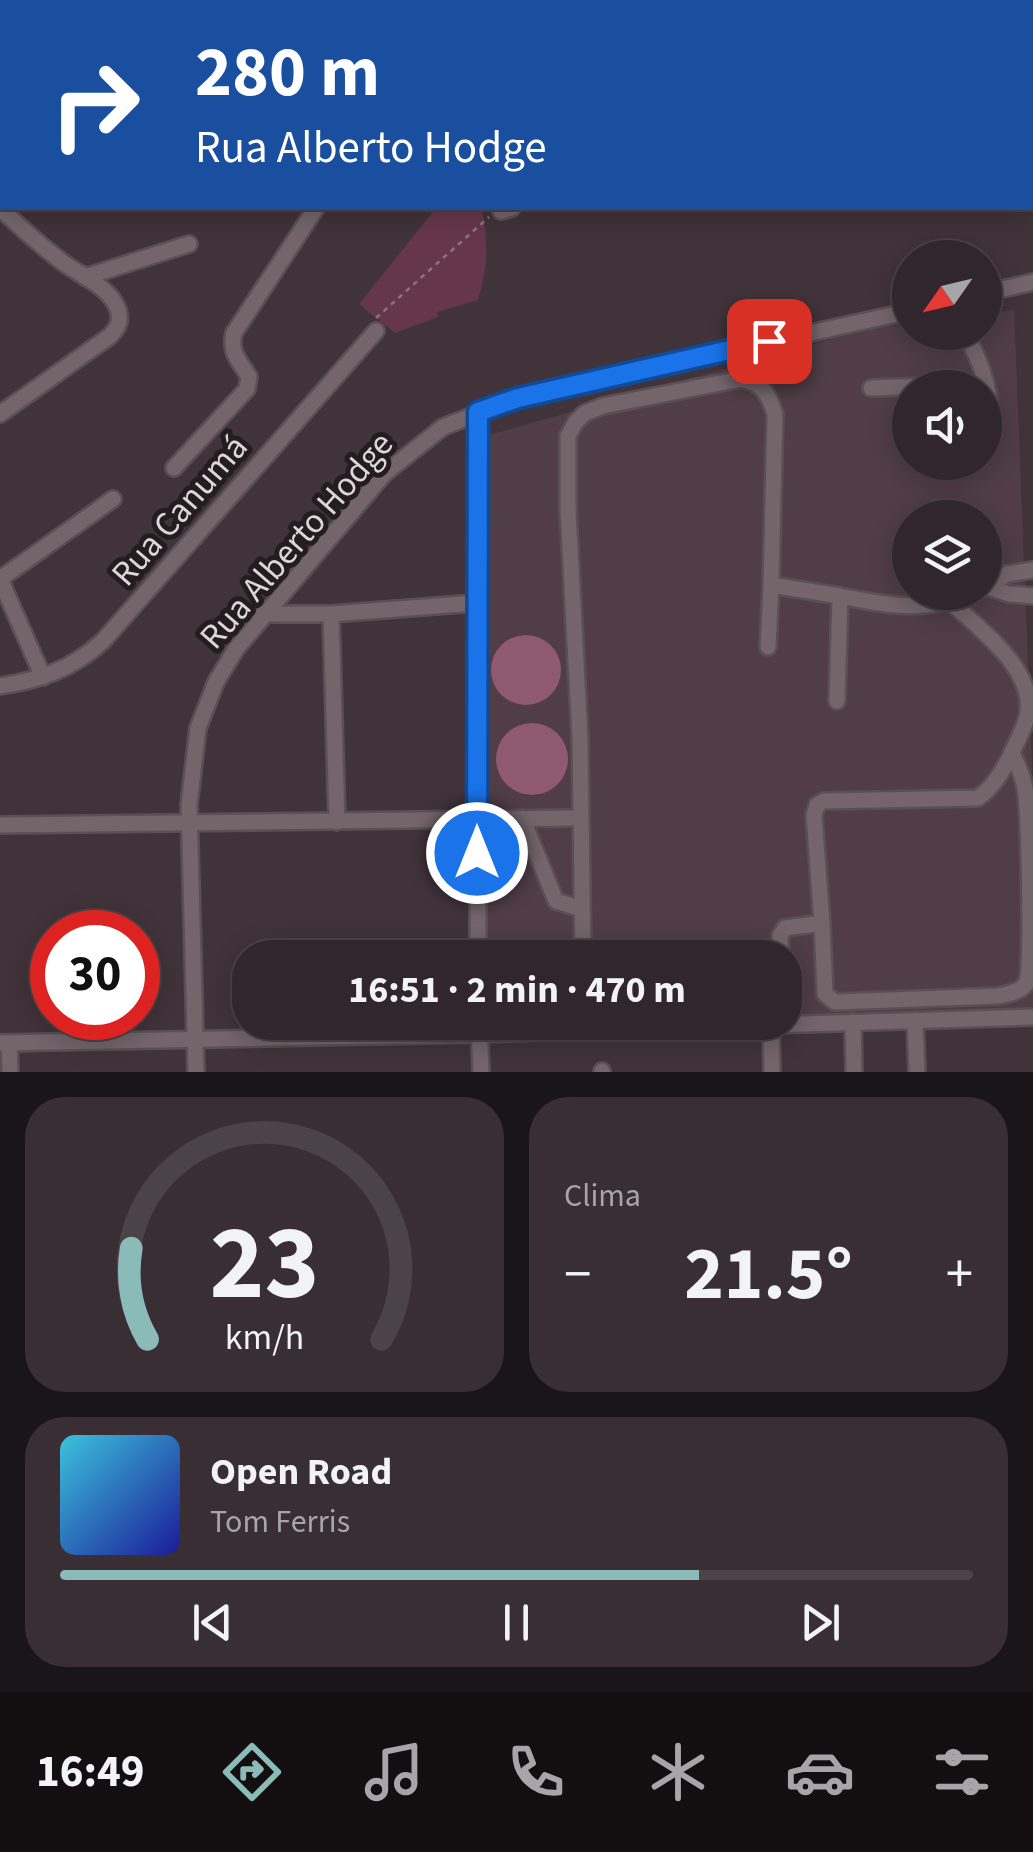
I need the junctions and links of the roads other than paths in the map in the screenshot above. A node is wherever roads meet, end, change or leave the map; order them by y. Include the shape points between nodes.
1 (2, 210) edge
2 (315, 210) edge
3 (189, 244) dead end
4 (85, 276) junction
5 (1033, 282) edge
6 (1002, 290) edge
7 (892, 315) edge
8 (375, 325) road end
9 (892, 387) edge
10 (871, 388) dead end
11 (478, 412) junction
12 (0, 414) edge
13 (174, 468) dead end
14 (114, 499) dead end
15 (1033, 570) edge
16 (1002, 578) edge
17 (0, 579) edge
18 (770, 584) junction
19 (1002, 593) edge
20 (840, 596) junction
21 (1033, 596) edge
22 (476, 603) junction
23 (892, 606) edge
24 (958, 610) edge
25 (263, 614) junction
26 (330, 614) junction
27 (768, 647) dead end
28 (43, 678) junction
29 (0, 686) edge
30 (838, 701) dead end
31 (1012, 753) junction
32 (477, 818) junction
33 (522, 818) junction
34 (580, 818) junction
35 (190, 822) junction
36 (337, 822) junction
37 (0, 826) edge
38 (582, 909) junction
39 (822, 924) junction
40 (478, 940) edge
41 (583, 940) edge
42 (780, 940) edge
43 (1033, 1017) edge
44 (915, 1020) junction
45 (853, 1022) junction
46 (802, 1024) edge
47 (232, 1037) edge
48 (195, 1038) junction
49 (480, 1040) edge
50 (771, 1040) edge
51 (4, 1043) edge
52 (10, 1072) edge
53 (196, 1072) edge
54 (481, 1072) edge
55 (772, 1072) edge
56 (854, 1072) edge
57 (917, 1072) edge

1 - 4 street
2 - 13 street via 234,334 247,389
3 - 4 street
4 - 12 street via 111,297 119,326
5 - 6 street
7 - 11 street, Rua Alberto Hodge
8 - 28 street, Rua Canumá via 103,641
9 - 10 street
11 - 22 street
11 - 25 street, Rua Alberto Hodge via 442,427 384,474
14 - 17 street
15 - 16 street
17 - 28 street
18 - 20 street
18 - 27 street
18 - 34 street via 775,414 760,384 741,379 603,406 575,422 568,436 568,491
19 - 21 street
20 - 23 street
20 - 30 street
22 - 26 street
22 - 32 street
24 - 31 street via 1023,680 1028,712
25 - 26 street
25 - 35 street, Rua Alberto Hodge via 223,668 203,713
26 - 36 street
28 - 29 street, Rua Canumá
31 - 39 street via 989,788 970,800 817,805
31 - 39 street via 1029,812 1031,935 1022,988 998,996 836,1002 825,994
32 - 33 street
32 - 36 street
32 - 40 street
33 - 34 street
33 - 38 street via 556,901
34 - 38 street
35 - 36 street
35 - 37 street
35 - 48 street, Rua Alberto Hodge
38 - 41 street
39 - 42 street via 785,928
43 - 44 street
44 - 45 street
44 - 57 street
45 - 46 street
45 - 56 street
47 - 48 street
48 - 51 street
48 - 53 street, Rua Alberto Hodge
49 - 54 street
50 - 55 street
51 - 52 street

